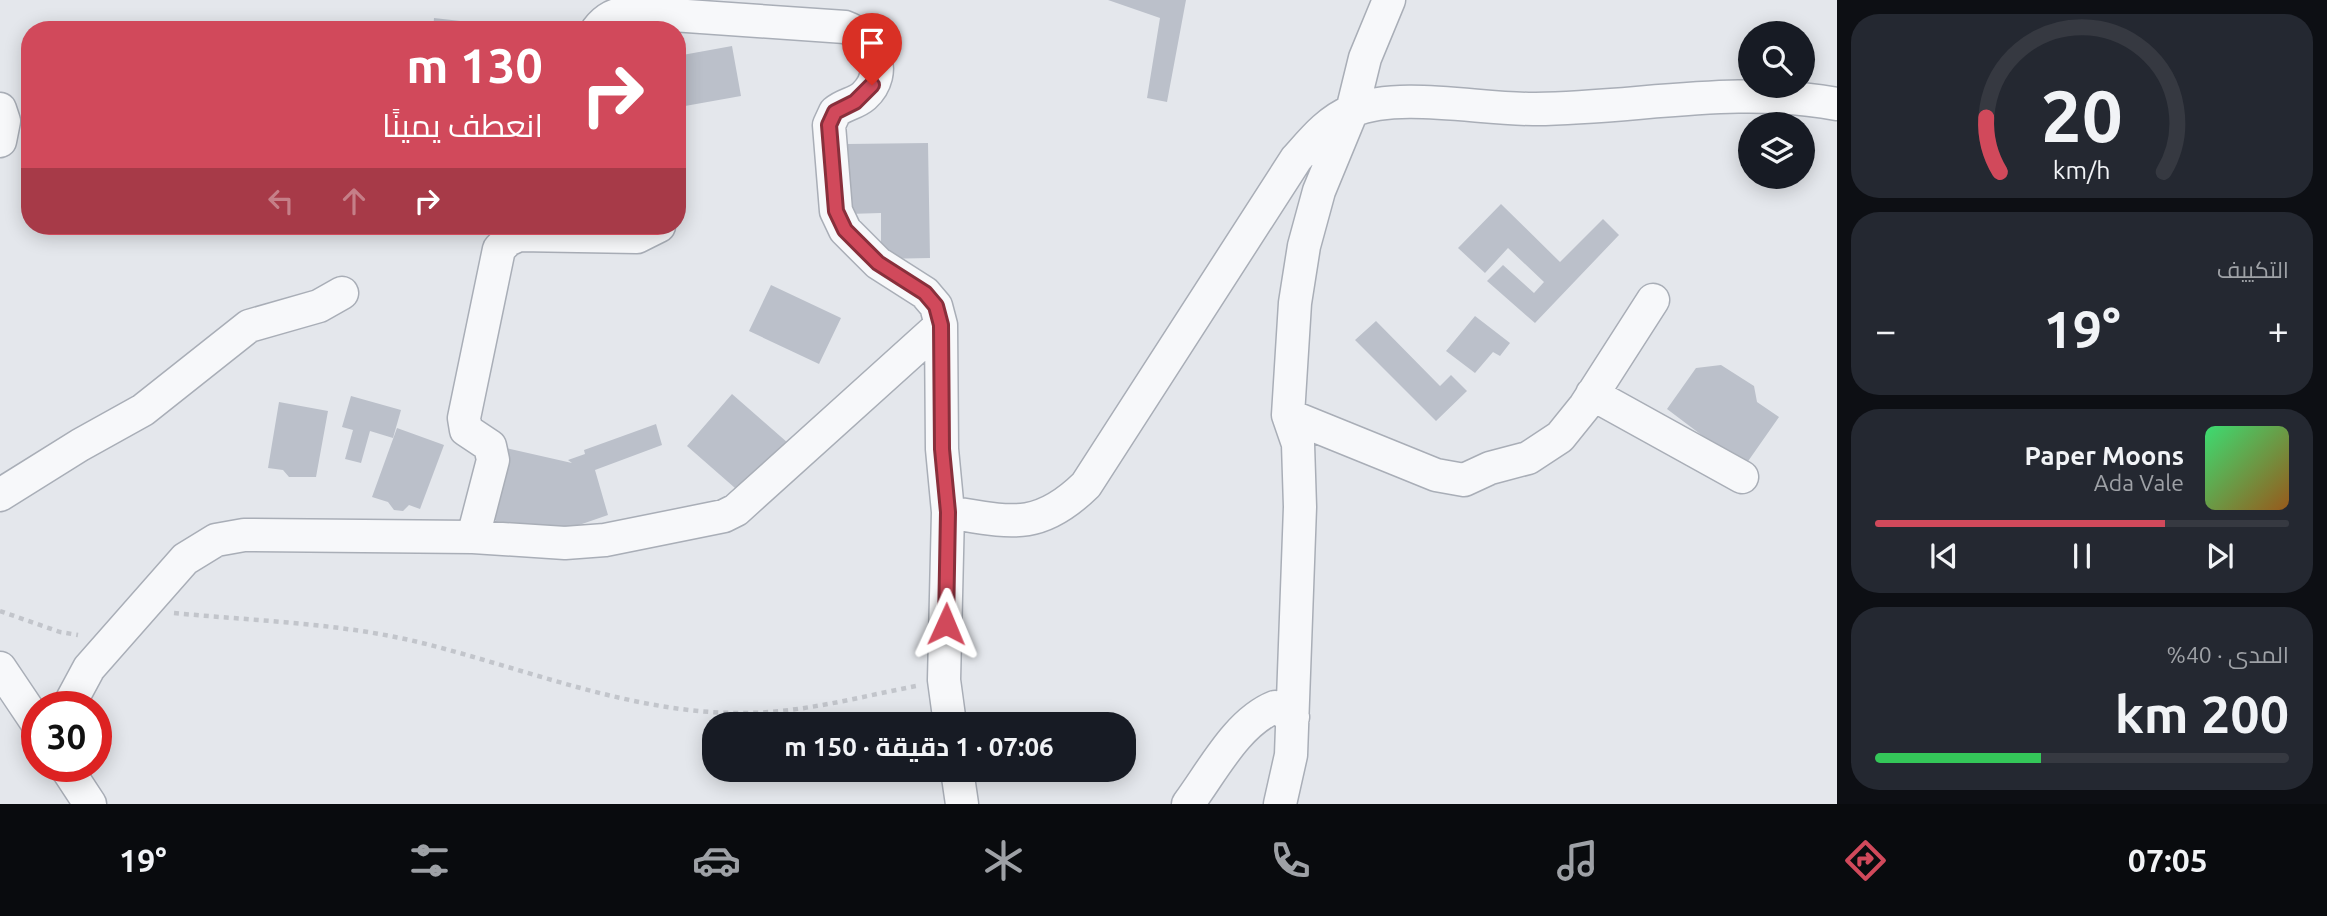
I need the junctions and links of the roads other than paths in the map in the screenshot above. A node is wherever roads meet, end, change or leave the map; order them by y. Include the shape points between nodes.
1 (1389, 0) edge
2 (604, 21) edge
3 (1837, 104) edge
4 (0, 109) edge
5 (1352, 111) junction
6 (0, 141) edge
7 (519, 235) edge
8 (519, 235) edge
9 (640, 235) edge
10 (342, 293) dead end
11 (1653, 300) dead end
12 (941, 325) junction
13 (1591, 394) junction
14 (1288, 415) junction
15 (1742, 477) dead end
16 (0, 495) edge
17 (948, 512) junction
18 (473, 537) junction
19 (0, 668) edge
20 (77, 691) edge
21 (21, 699) edge
22 (948, 712) edge
23 (1293, 717) junction
24 (76, 782) edge
25 (959, 782) edge
26 (90, 804) edge
27 (962, 804) edge
28 (1188, 804) edge
29 (1280, 804) edge

1 - 5 street via 1365,58
2 - 12 street via 630,12 845,27 866,38 876,61 872,85 855,102 835,112 829,125 836,211 860,248 925,293 936,306
3 - 5 street via 1758,95 1537,109 1390,101
4 - 6 street via 4,121
5 - 14 street via 1319,191 1304,246 1295,303
5 - 17 street via 1324,127 1296,159 1079,492 1049,515 1009,522
7 - 9 street
8 - 18 street via 499,249 464,418 467,430 490,446 493,460
10 - 16 street via 319,306 248,326 143,410
11 - 13 street
12 - 17 street via 942,449
12 - 18 street via 724,516 605,540 565,543
13 - 14 street via 1560,436 1528,458 1464,480 1436,475
13 - 15 street
14 - 23 street via 1298,444 1300,476
17 - 22 street via 944,680
18 - 20 street via 229,536 185,559 89,668
19 - 21 street
23 - 28 street via 1275,707 1262,712 1247,725
23 - 29 street via 1291,755
24 - 26 street
25 - 27 street

